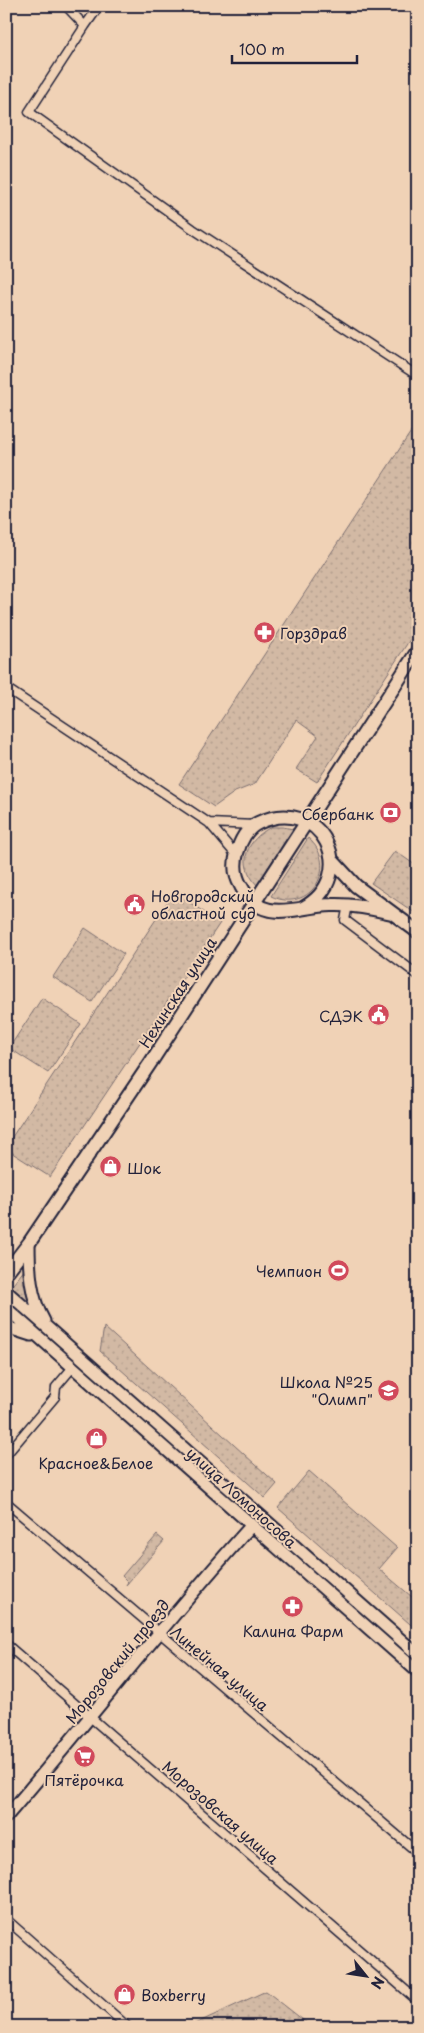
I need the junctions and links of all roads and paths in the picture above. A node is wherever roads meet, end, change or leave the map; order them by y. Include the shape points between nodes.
1 (66, 6) edge
2 (98, 6) edge
3 (85, 26) junction
4 (418, 376) edge
5 (418, 650) edge
6 (6, 688) edge
7 (307, 821) junction
8 (209, 823) junction
9 (255, 824) junction
10 (236, 855) junction
11 (332, 860) junction
12 (255, 903) junction
13 (348, 904) junction
14 (303, 908) junction
15 (392, 913) junction
16 (418, 932) edge
17 (418, 975) edge
18 (29, 1243) junction
19 (6, 1272) edge
20 (6, 1291) edge
21 (6, 1308) edge
22 (6, 1327) edge
23 (52, 1332) junction
24 (47, 1344) junction
25 (73, 1367) junction
26 (157, 1425) junction
27 (149, 1434) junction
28 (6, 1455) edge
29 (6, 1502) edge
30 (251, 1526) junction
31 (158, 1633) junction
32 (6, 1644) edge
33 (418, 1655) edge
34 (418, 1672) edge
35 (91, 1718) junction
36 (7, 1814) edge
37 (418, 1853) edge
38 (6, 1920) edge
39 (418, 2001) edge
40 (128, 2027) edge

1 - 3 street
2 - 3 street
3 - 4 street via 29,112 185,224
5 - 7 main road, Нехинская улица
6 - 8 street
7 - 9 main road via 280,815
7 - 11 main road via 324,837
7 - 12 main road, Нехинская улица
8 - 9 street
8 - 10 street
9 - 10 main road via 243,838
10 - 12 main road via 239,882
11 - 14 main road via 325,888
11 - 15 main road via 356,886
12 - 14 main road via 273,911
12 - 18 main road, Нехинская улица
13 - 14 main road
13 - 15 main road
13 - 17 street via 345,920
15 - 16 main road
18 - 19 main road, Нехинская улица
18 - 23 main road, улица Ломоносова via 34,1300
20 - 23 main road, улица Ломоносова
21 - 24 main road, улица Ломоносова
22 - 24 main road, улица Ломоносова via 28,1333
23 - 26 main road, улица Ломоносова
24 - 25 main road, улица Ломоносова
25 - 27 main road, улица Ломоносова
25 - 28 street via 56,1387 55,1397
26 - 27 main road
26 - 33 main road, улица Ломоносова
27 - 30 main road, улица Ломоносова
29 - 31 street, Линейная улица
30 - 31 main road, Морозовский проезд
30 - 34 main road, улица Ломоносова
31 - 35 main road, Морозовский проезд
31 - 37 street, Линейная улица
32 - 35 street, Морозовская улица
35 - 36 main road, Морозовский проезд
35 - 39 street, Морозовская улица
38 - 40 street

